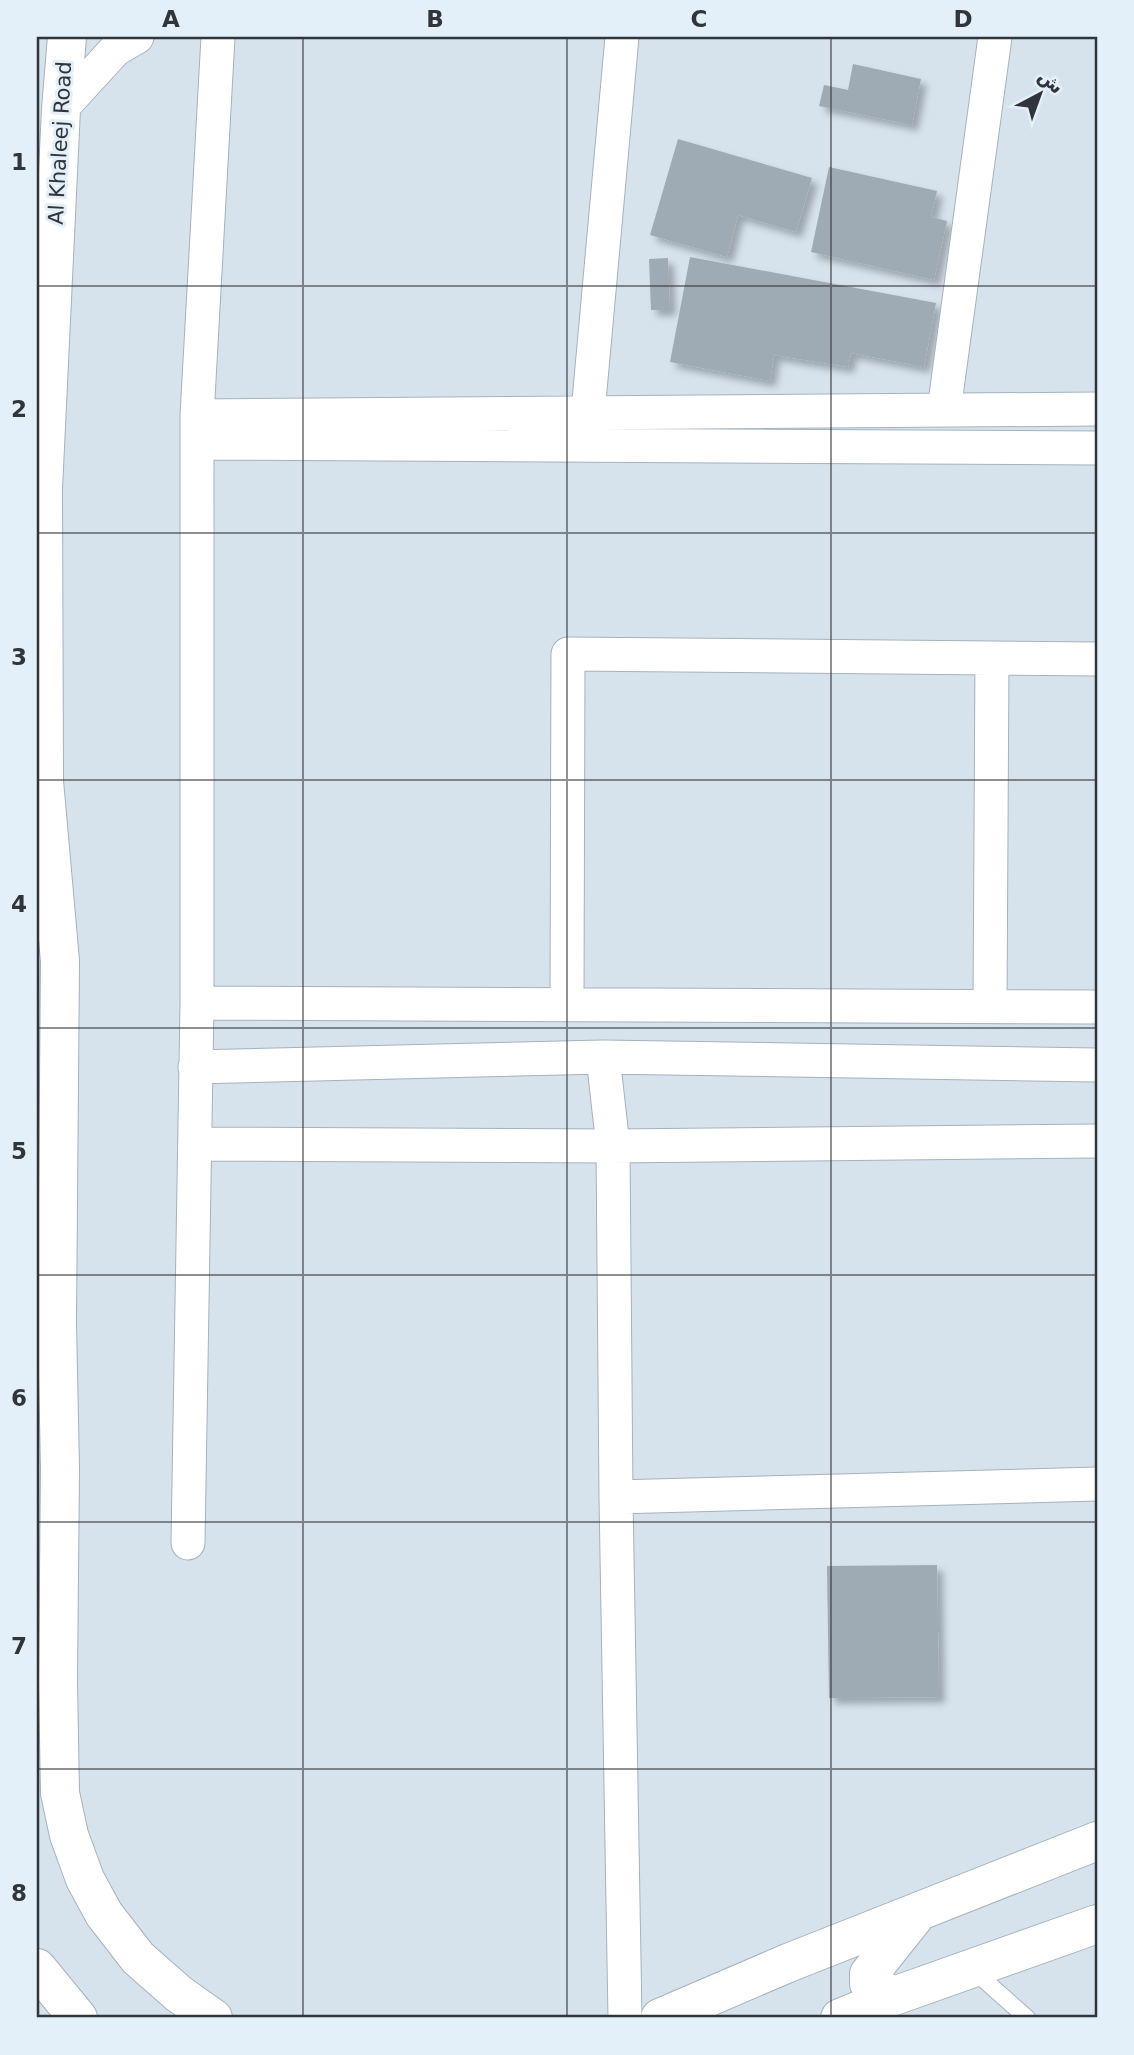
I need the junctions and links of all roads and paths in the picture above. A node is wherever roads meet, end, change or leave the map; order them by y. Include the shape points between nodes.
1 (67, 37) edge
2 (137, 37) edge
3 (218, 37) edge
4 (622, 37) edge
5 (995, 37) edge
6 (61, 109) junction
7 (1097, 409) edge
8 (944, 410) junction
9 (588, 412) junction
10 (197, 429) junction
11 (1097, 448) edge
12 (992, 658) junction
13 (1097, 659) edge
14 (44, 781) junction
15 (37, 837) edge
16 (197, 1003) junction
17 (567, 1004) junction
18 (990, 1006) junction
19 (1097, 1007) edge
20 (603, 1057) junction
21 (1097, 1065) edge
22 (195, 1067) junction
23 (1097, 1140) edge
24 (196, 1144) junction
25 (613, 1146) junction
26 (1097, 1484) edge
27 (616, 1497) junction
28 (188, 1543) dead end
29 (1097, 1841) edge
30 (920, 1911) junction
31 (1097, 1924) edge
32 (37, 1968) edge
33 (971, 1969) junction
34 (894, 1996) junction
35 (78, 2018) edge
36 (213, 2018) edge
37 (625, 2018) edge
38 (660, 2018) edge
39 (840, 2018) edge
40 (1027, 2018) edge

1 - 6 street, Al Khaleej Road
2 - 6 street via 115,50
3 - 10 street
4 - 9 street
5 - 8 street
6 - 14 street, Al Khaleej Road via 43,489
7 - 8 street
8 - 9 street
9 - 10 street
10 - 11 street
10 - 16 street
12 - 13 street
12 - 17 street via 568,654
12 - 18 street
14 - 15 street, Al Khaleej Road
14 - 36 street via 60,961 60,1793 85,1879 104,1914 138,1958
16 - 17 street
16 - 22 street
17 - 18 street
18 - 19 street
20 - 21 street
20 - 22 street
20 - 25 street
22 - 24 street
23 - 25 street
24 - 25 street
24 - 28 street
25 - 27 street
26 - 27 street
27 - 37 street
29 - 30 street
30 - 34 street via 869,1974 869,1984
30 - 38 street
31 - 33 street
32 - 35 street
33 - 34 street
33 - 40 lane
34 - 39 street

